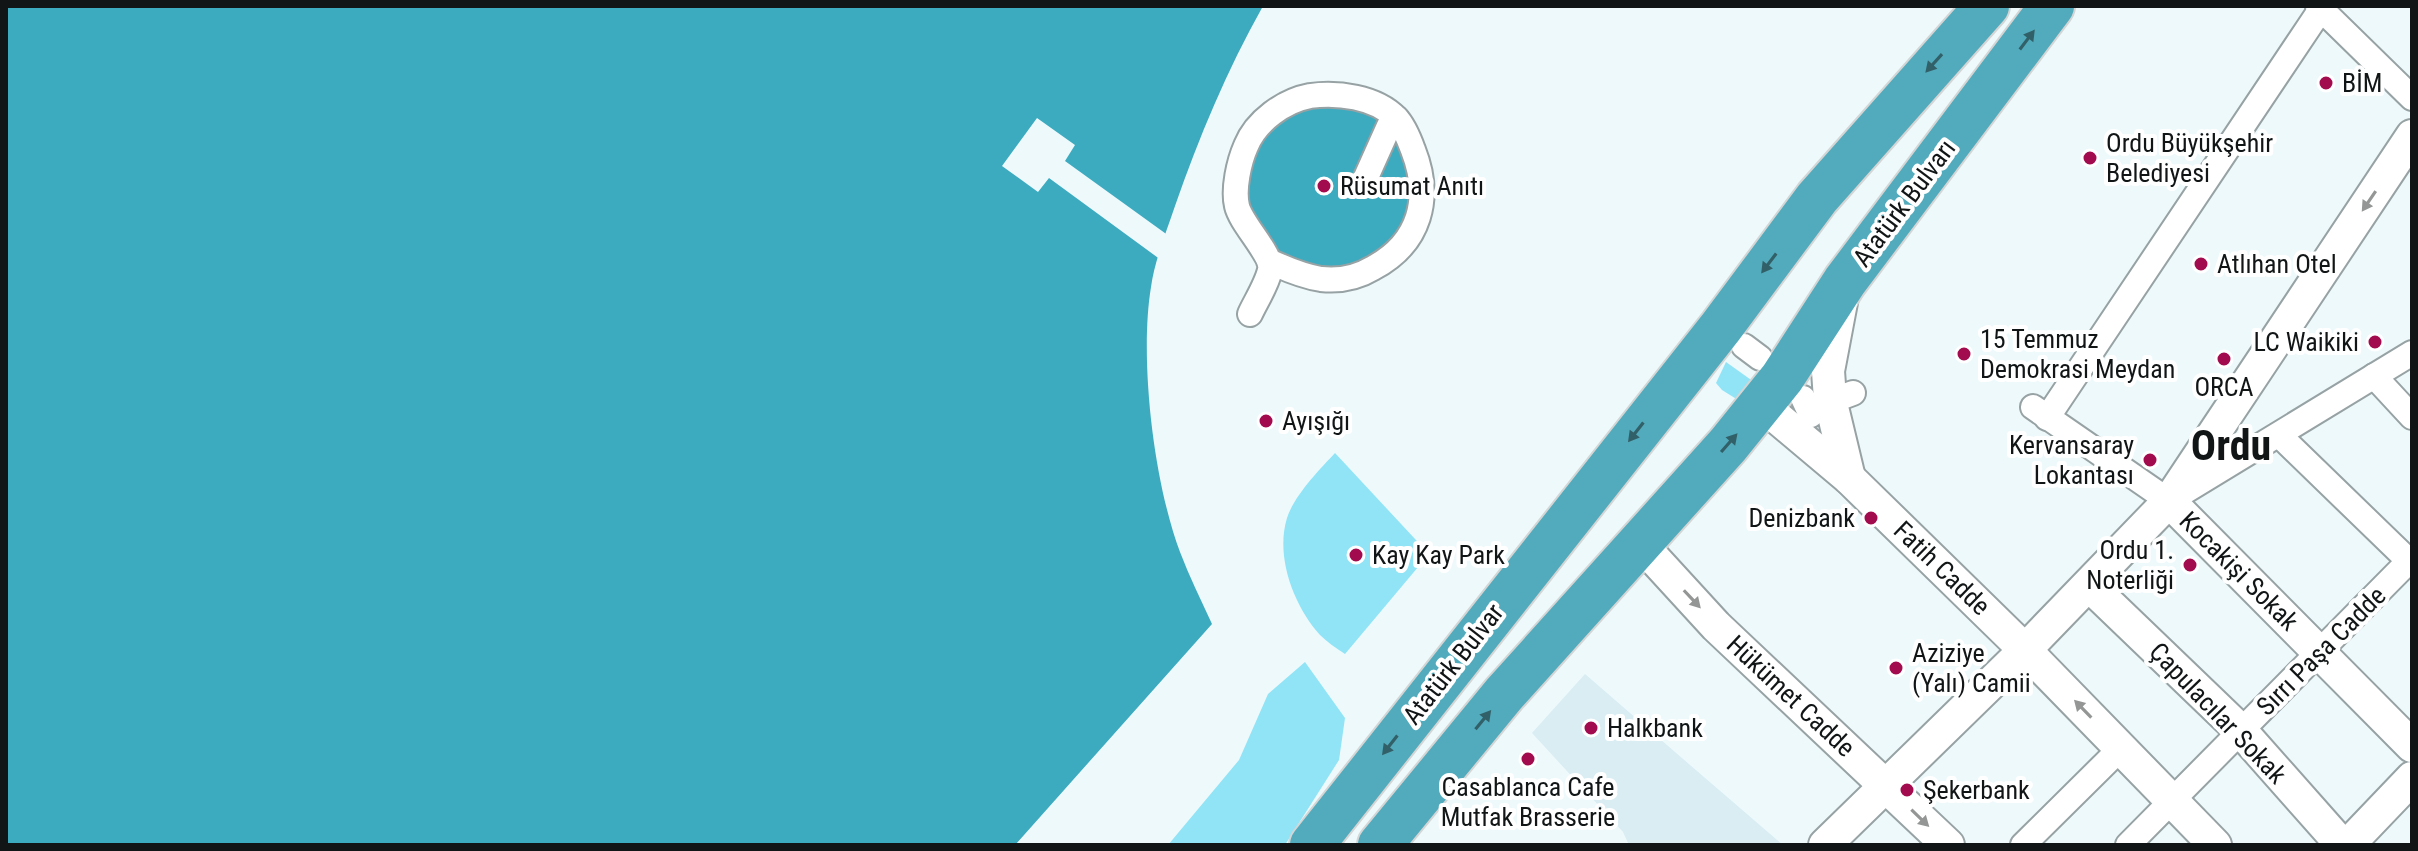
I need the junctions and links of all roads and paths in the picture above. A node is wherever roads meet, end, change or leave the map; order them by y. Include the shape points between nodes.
1 (1987, 6) edge
2 (2052, 6) edge
3 (2320, 7) edge
4 (2412, 98) edge
5 (1392, 122) junction
6 (2412, 136) edge
7 (1363, 184) dead end
8 (1269, 261) junction
9 (1845, 281) junction
10 (1250, 314) dead end
11 (2412, 353) edge
12 (2374, 376) junction
13 (1795, 402) junction
14 (2412, 417) edge
15 (2279, 435) junction
16 (1849, 478) junction
17 (1585, 496) junction
18 (2169, 501) junction
19 (1639, 542) junction
20 (2411, 561) edge
21 (2089, 585) junction
22 (2025, 650) junction
23 (2319, 652) junction
24 (2241, 731) junction
25 (2412, 746) edge
26 (2121, 748) junction
27 (2412, 778) edge
28 (1887, 786) junction
29 (2172, 800) junction
30 (1382, 844) edge
31 (1312, 845) edge
32 (1825, 845) edge
33 (1948, 845) edge
34 (2023, 845) edge
35 (2128, 845) edge
36 (2215, 845) edge
37 (2342, 845) edge
38 (2348, 845) edge

1 -> 17 highway, Atatürk Bulvar via 1817,198
9 -> 2 highway, Atatürk Bulvarı
3 - 4 street
3 - 18 street, Kocakişi Sokak via 2040,412
5 - 7 street
5 - 8 street via 1412,145 1422,172 1423,197 1404,246 1362,275 1341,279 1297,274
5 - 8 street via 1382,108 1325,94 1299,98 1267,116 1246,145 1237,206
6 -> 18 street
8 - 10 street
9 - 13 highway, Atatürk Bulvarı via 1782,378
9 - 16 street via 1828,371
11 - 12 street
12 - 14 street
12 - 15 street
13 - 16 street, Fatih Cadde
19 -> 13 highway via 1728,445
15 - 18 street
15 - 20 street
16 - 22 street, Fatih Cadde
17 - 19 highway
17 -> 31 highway, Atatürk Bulvar
18 - 21 street
18 - 23 street, Kocakişi Sokak
19 -> 28 street, Hükümet Cadde via 1716,626
30 -> 19 highway via 1504,694
20 - 23 street, Sırrı Paşa Cadde
21 - 22 street
21 - 24 street, Çapulacılar Sokak
26 -> 22 street, Fatih Cadde
22 - 28 street
23 - 24 street, Sırrı Paşa Cadde
23 - 25 street, Kocakişi Sokak
24 - 29 street, Sırrı Paşa Cadde
24 - 37 street, Çapulacılar Sokak
26 - 29 street, Fatih Cadde
26 - 34 street
27 - 38 street
28 - 32 street
28 -> 33 street, Hükümet Cadde
29 - 35 street, Sırrı Paşa Cadde
29 - 36 street, Fatih Cadde

